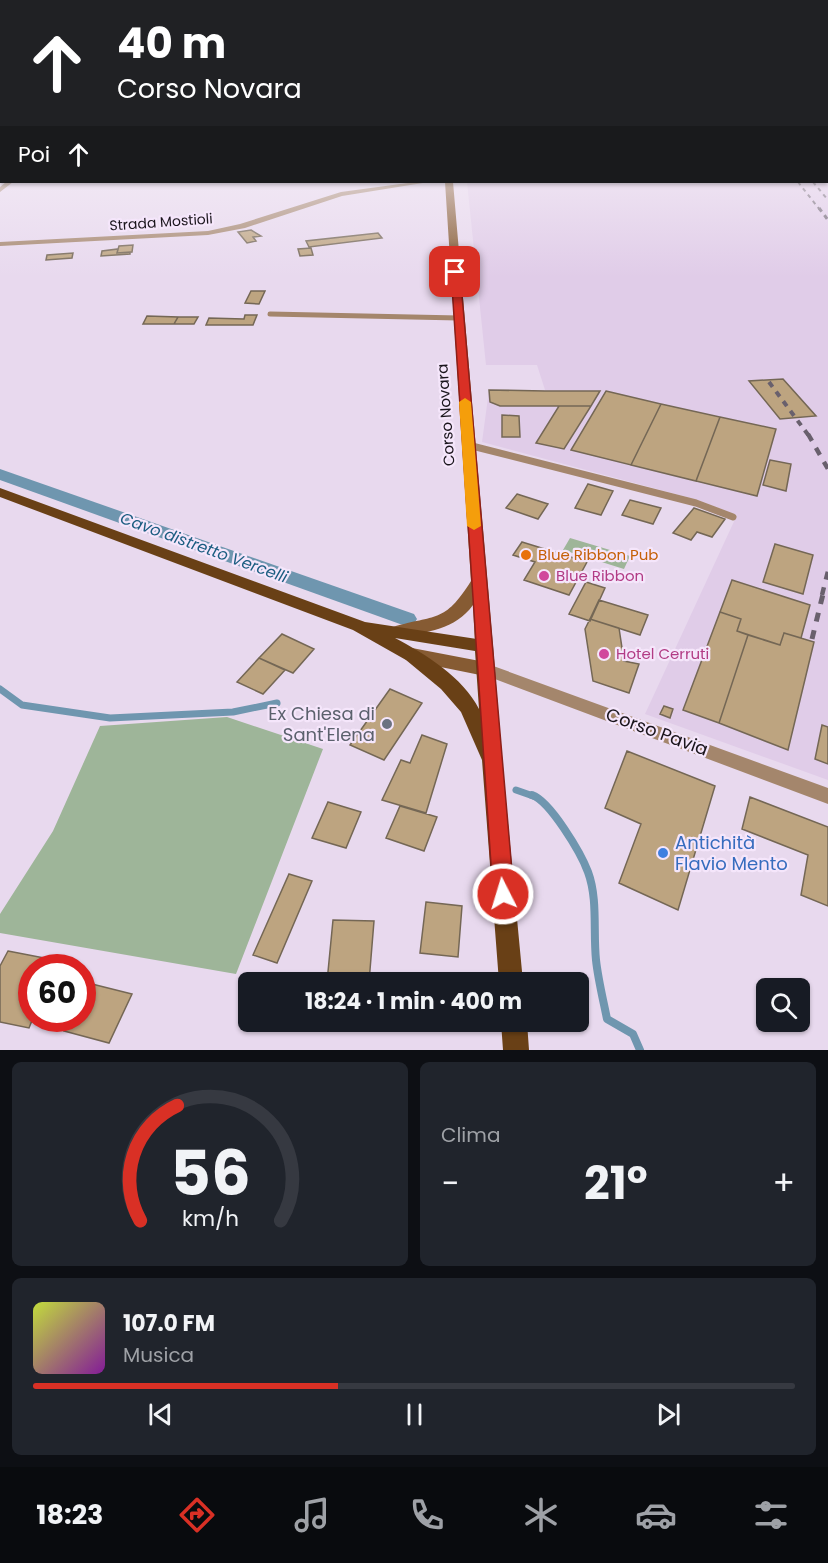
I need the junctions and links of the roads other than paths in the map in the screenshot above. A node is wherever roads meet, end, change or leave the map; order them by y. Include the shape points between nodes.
1 (419, 183) edge
2 (449, 183) edge
3 (0, 244) edge
4 (270, 314) dead end
5 (459, 318) junction
6 (468, 445) junction
7 (0, 492) edge
8 (733, 517) dead end
9 (478, 581) junction
10 (359, 626) junction
11 (399, 631) junction
12 (484, 646) junction
13 (412, 655) junction
14 (486, 669) junction
15 (492, 760) junction
16 (828, 796) edge
17 (510, 972) edge
18 (515, 1032) edge
19 (516, 1050) edge

1 - 3 street, Strada Mostioli via 340,194 208,233
2 - 5 main road, Corso Novara
4 - 5 lane
5 - 6 main road, Corso Novara
6 - 8 lane via 696,503
6 - 9 main road, Corso Novara
7 - 10 main road
9 - 11 main road via 462,609 445,622
9 - 12 main road, Corso Novara
10 - 11 main road
10 - 13 main road
11 - 12 main road
12 - 14 main road
13 - 14 main road
13 - 15 main road via 448,684 469,708
14 - 15 main road
14 - 16 street, Corso Pavia
15 - 17 main road
18 - 19 main road

